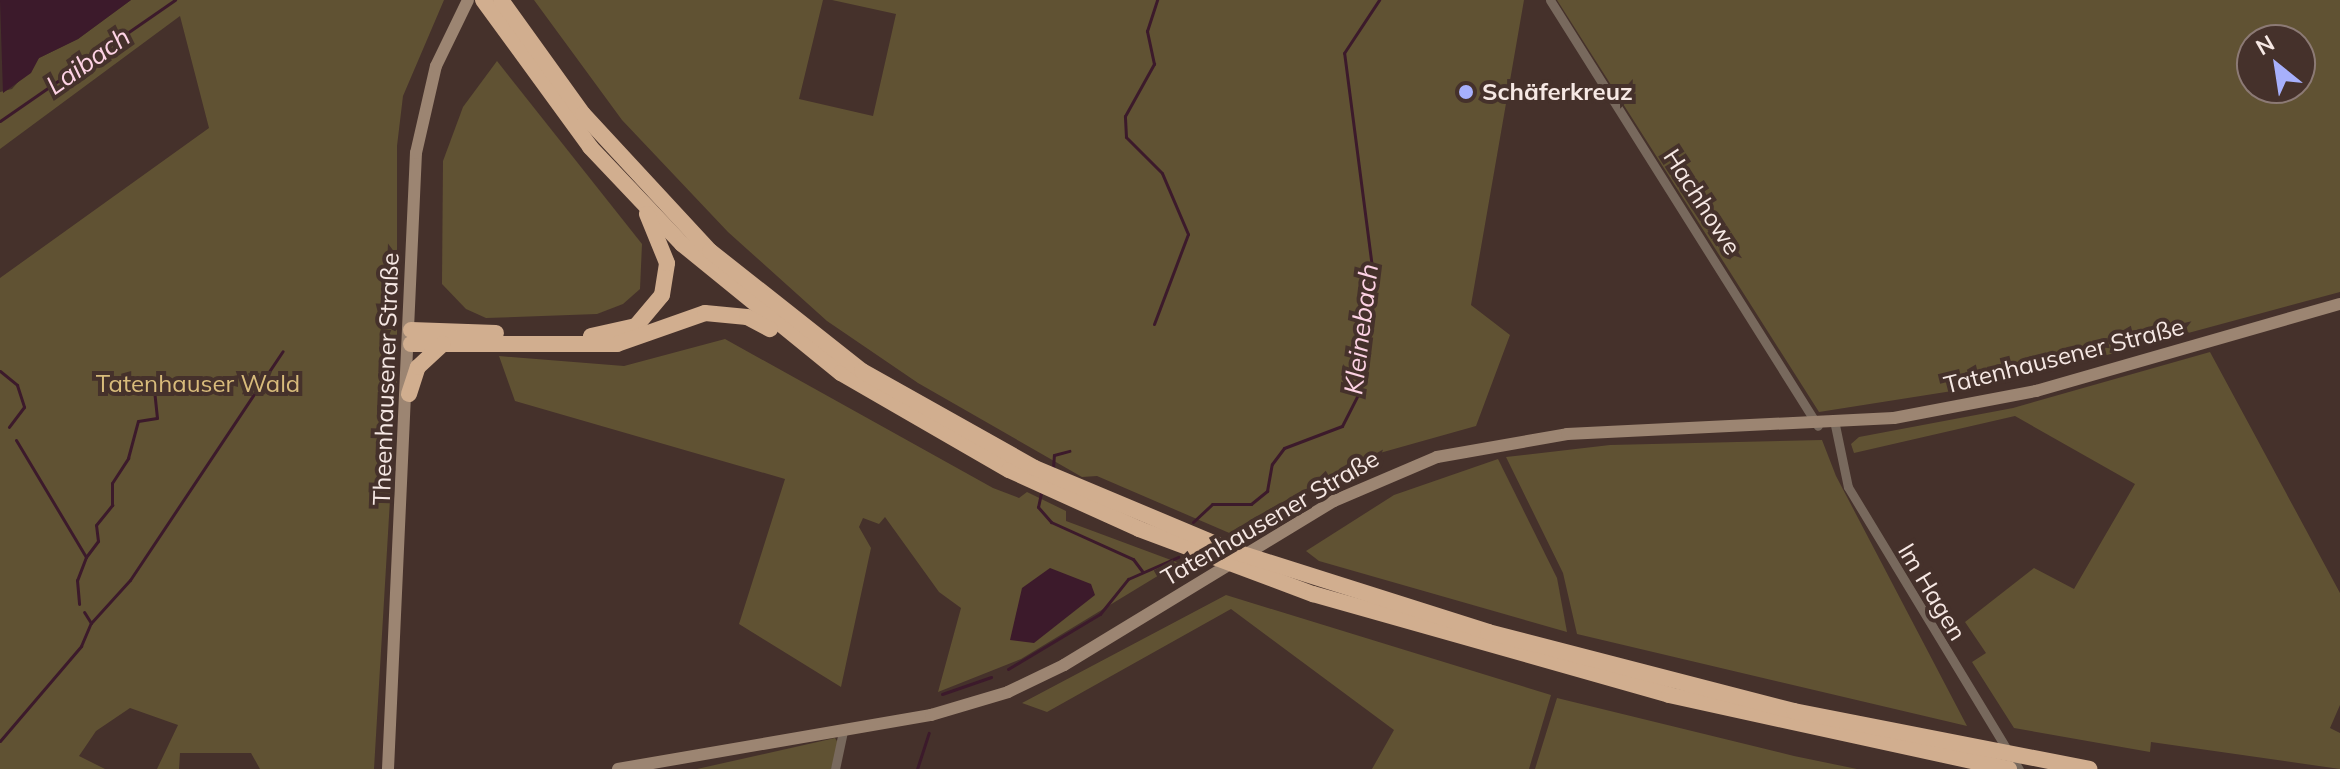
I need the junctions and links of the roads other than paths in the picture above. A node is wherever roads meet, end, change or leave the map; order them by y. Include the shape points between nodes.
1 (468, 0) edge
2 (483, 0) edge
3 (501, 0) edge
4 (507, 0) edge
5 (1550, 0) edge
6 (524, 37) junction
7 (643, 205) junction
8 (2340, 304) edge
9 (411, 337) junction
10 (443, 344) junction
11 (800, 344) junction
12 (409, 394) junction
13 (1835, 425) junction
14 (1818, 426) junction
15 (1032, 474) junction
16 (1075, 494) junction
17 (843, 731) junction
18 (388, 769) edge
19 (618, 769) edge
20 (835, 769) edge
21 (2009, 769) edge
22 (2019, 769) edge
23 (2089, 769) edge

1 - 9 street, Theenhausener Straße via 427,96 416,153
2 - 7 highway via 550,98
3 - 6 highway
4 - 6 highway
5 - 14 street, Hachhowe
6 - 15 highway via 632,172 742,279 862,371
7 - 9 highway via 662,248 667,280 655,307 636,326 596,336
7 - 11 highway
8 - 13 street, Tatenhausener Straße via 2036,391
9 - 10 highway
9 - 12 street, Theenhausener Straße
10 - 11 highway via 617,344 687,317 727,313
10 - 12 highway via 418,367
11 - 15 highway via 894,408
12 - 18 street, Theenhausener Straße
13 - 14 street, Tatenhausener Straße
13 - 22 street, Im Hagen via 1848,487
14 - 17 street, Tatenhausener Straße via 1567,434 1498,443 1388,474 1008,692 931,715
15 - 16 highway
16 - 21 highway via 1299,589 1487,646 1778,721
16 - 23 highway via 1289,570 1580,657 1794,711
17 - 19 street, Tatenhausener Straße
17 - 20 street

